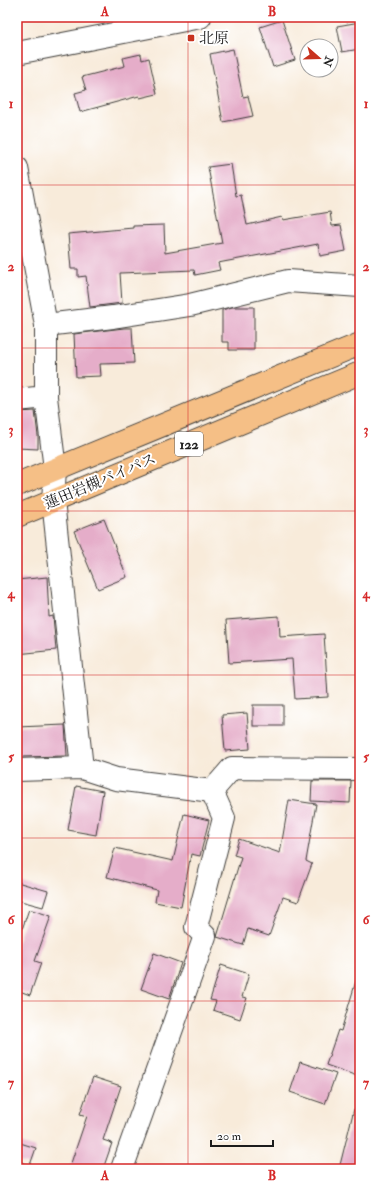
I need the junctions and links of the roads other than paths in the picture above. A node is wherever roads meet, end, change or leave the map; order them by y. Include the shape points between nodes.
1 (200, 17) edge
2 (131, 24) edge
3 (17, 53) edge
4 (17, 168) edge
5 (360, 286) edge
6 (46, 325) junction
7 (360, 344) edge
8 (360, 373) edge
9 (46, 397) junction
10 (17, 400) edge
11 (55, 469) junction
12 (17, 485) edge
13 (53, 501) junction
14 (17, 516) edge
15 (82, 768) junction
16 (360, 769) edge
17 (17, 770) edge
18 (212, 791) junction
19 (122, 1169) edge

1 - 2 street
2 - 3 street
4 - 6 street
5 - 6 street via 288,281 190,305
6 - 9 street
7 - 11 highway, 蓮田岩槻バイパス / 122
8 - 13 highway, 蓮田岩槻バイパス / 122
9 - 10 street
9 - 11 street
11 - 12 highway, 蓮田岩槻バイパス / 122
11 - 13 street
13 - 14 highway, 蓮田岩槻バイパス / 122
13 - 15 street
15 - 17 street
15 - 18 street via 116,779
16 - 18 street via 232,768
18 - 19 street via 224,818 196,927 205,936

